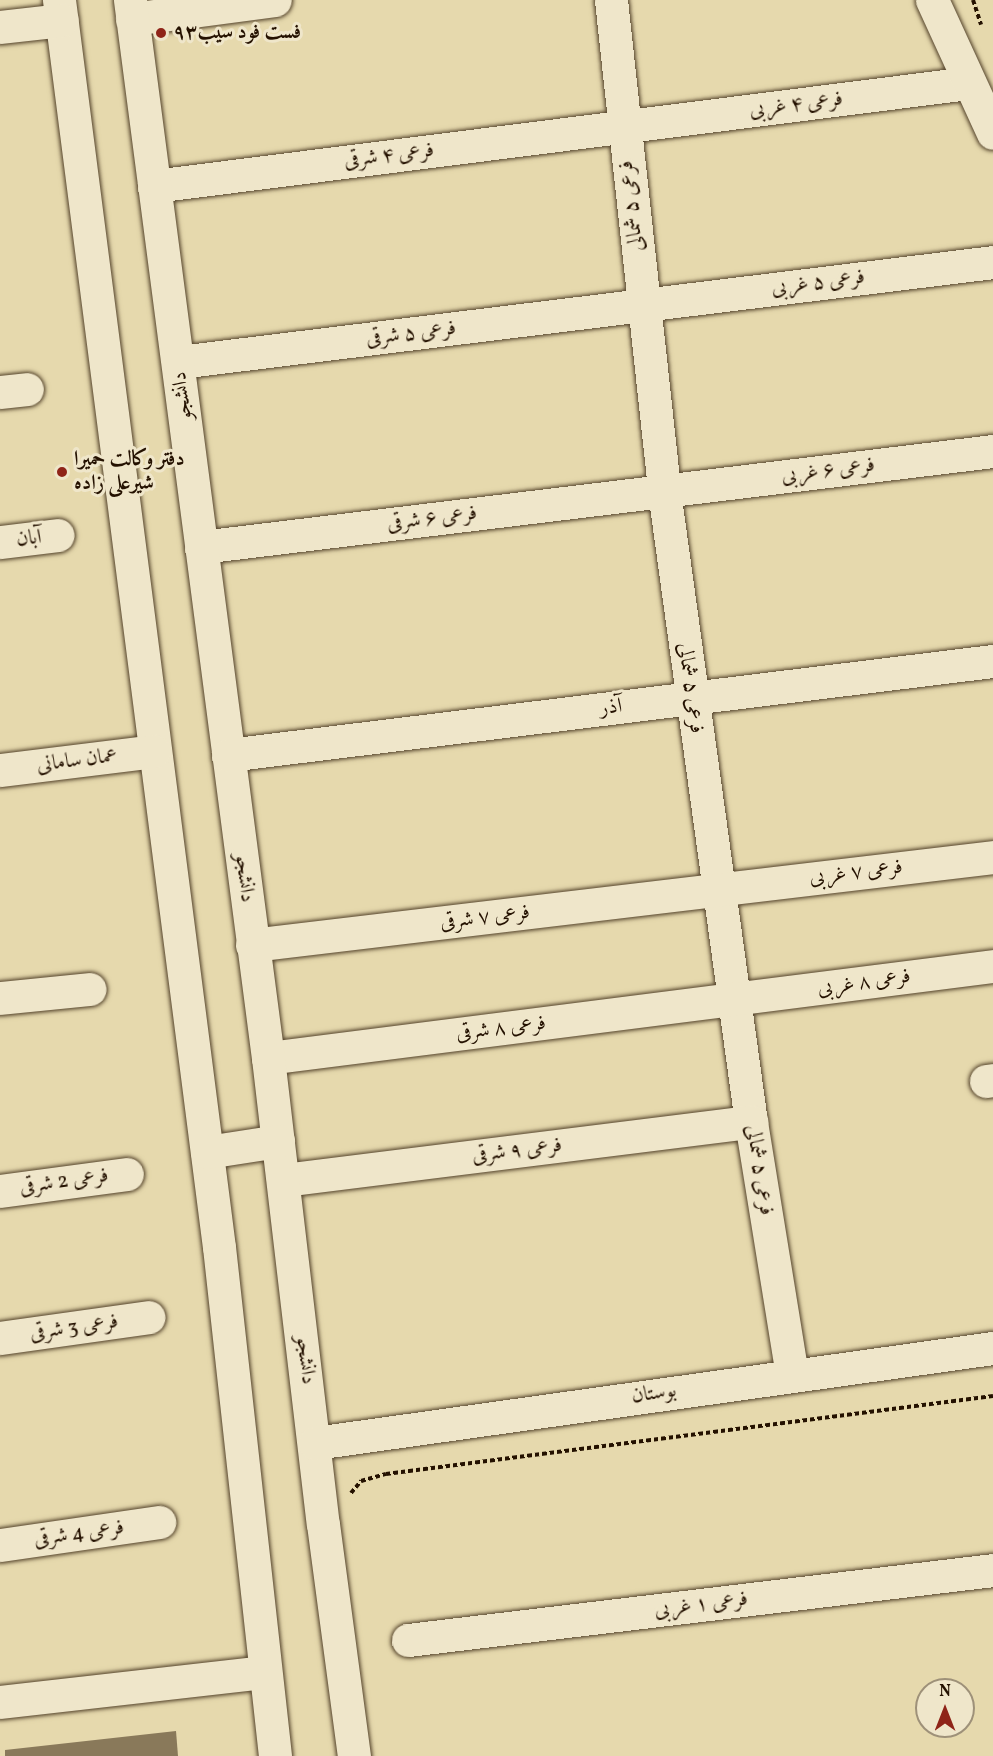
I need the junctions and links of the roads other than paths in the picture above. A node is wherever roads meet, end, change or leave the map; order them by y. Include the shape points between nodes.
1 (275, 0) edge
2 (611, 0) edge
3 (932, 0) edge
4 (131, 9) edge
5 (61, 10) edge
6 (0, 27) edge
7 (968, 83) junction
8 (623, 127) junction
9 (993, 133) edge
10 (154, 186) junction
11 (993, 262) edge
12 (644, 305) junction
13 (178, 362) junction
14 (993, 451) edge
15 (664, 491) junction
16 (58, 535) dead end
17 (0, 542) edge
18 (201, 547) junction
19 (993, 661) edge
20 (691, 698) junction
21 (154, 751) junction
22 (228, 755) junction
23 (0, 770) edge
24 (993, 856) edge
25 (718, 890) junction
26 (252, 945) junction
27 (993, 966) edge
28 (90, 989) dead end
29 (0, 999) edge
30 (734, 1001) junction
31 (268, 1058) junction
32 (751, 1122) junction
33 (278, 1141) junction
34 (207, 1152) junction
35 (127, 1174) dead end
36 (283, 1180) junction
37 (0, 1191) edge
38 (149, 1317) dead end
39 (0, 1338) edge
40 (993, 1348) edge
41 (792, 1374) junction
42 (315, 1443) junction
43 (159, 1522) dead end
44 (0, 1545) edge
45 (993, 1570) edge
46 (408, 1640) dead end
47 (264, 1672) junction
48 (0, 1702) edge
49 (275, 1756) edge
50 (354, 1756) edge

1 - 4 street
2 - 8 street, فرعی ۵ شمالی
3 - 7 street
4 - 10 street, دانشجو
5 - 6 street
5 - 21 street
7 - 8 street, فرعی ۴ غربی
7 - 9 street
8 - 10 street, فرعی ۴ شرقی
8 - 12 street, فرعی ۵ شمالی
10 - 13 street, دانشجو
11 - 12 street, فرعی ۵ غربی
12 - 13 street, فرعی ۵ شرقی
12 - 15 street, فرعی ۵ شمالی
13 - 18 street, دانشجو
14 - 15 street, فرعی ۶ غربی
15 - 18 street, فرعی ۶ شرقی
15 - 20 street, فرعی ۵ شمالی
16 - 17 street, آبان
18 - 22 street, دانشجو
19 - 20 street, آذر
20 - 22 street, آذر
20 - 25 street, فرعی ۵ شمالی
21 - 23 street, عمان سامانی
21 - 34 street
22 - 26 street, دانشجو
24 - 25 street, فرعی ۷ غربی
25 - 26 street, فرعی ۷ شرقی
25 - 30 street, فرعی ۵ شمالی
26 - 31 street, دانشجو
27 - 30 street, فرعی ۸ غربی
28 - 29 street
30 - 31 street, فرعی ۸ شرقی
30 - 32 street, فرعی ۵ شمالی
31 - 33 street, دانشجو
32 - 36 street, فرعی ۹ شرقی
32 - 41 street, فرعی ۵ شمالی
33 - 34 street
33 - 36 street, دانشجو
34 - 47 street
35 - 37 street, فرعی 2 شرقی
36 - 42 street, دانشجو
38 - 39 street, فرعی 3 شرقی
40 - 41 street, بوستان
41 - 42 street, بوستان
42 - 50 street, دانشجو
43 - 44 street, فرعی 4 شرقی
45 - 46 street, فرعی ۱ غربی
47 - 48 street
47 - 49 street

